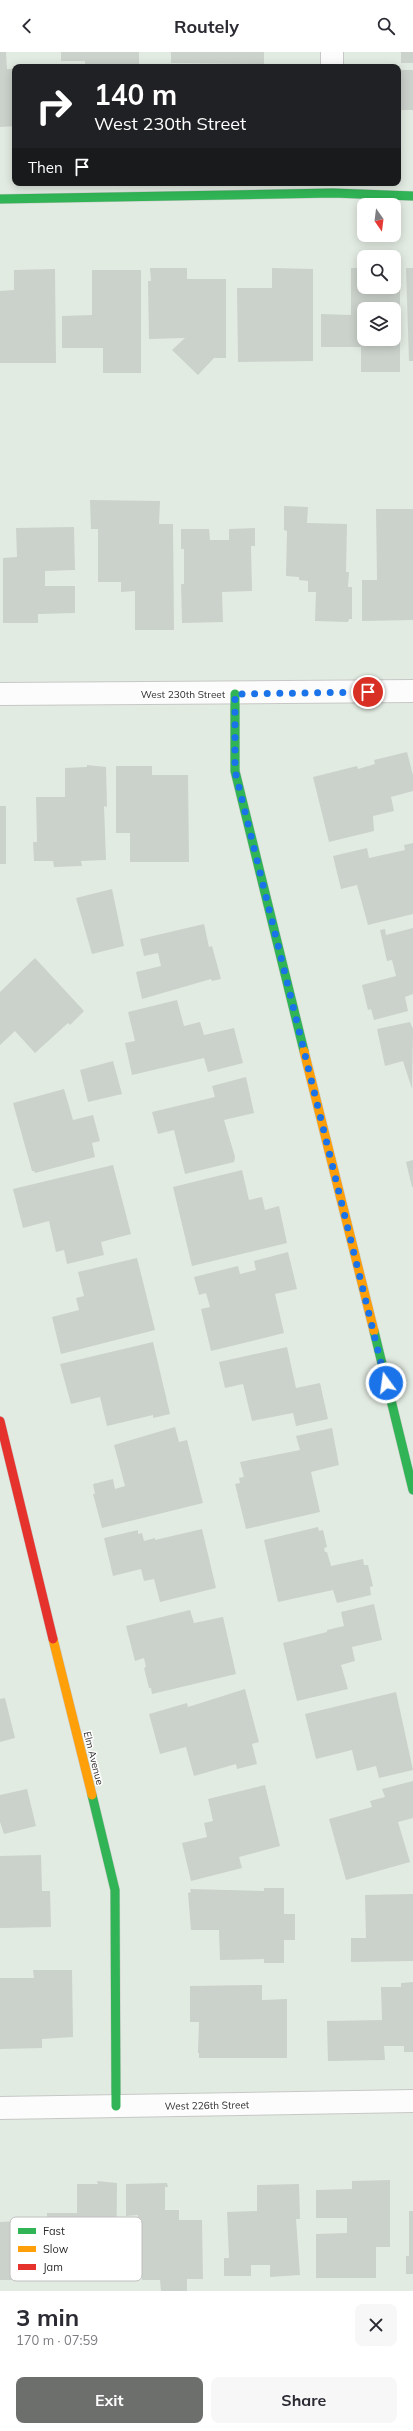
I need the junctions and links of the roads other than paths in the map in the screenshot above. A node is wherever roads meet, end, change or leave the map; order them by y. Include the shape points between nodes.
1 (332, 52) edge
2 (332, 64) edge
3 (333, 188) edge
4 (413, 196) edge
5 (0, 199) edge
6 (413, 691) edge
7 (0, 694) edge
8 (235, 694) junction
9 (0, 1421) edge
10 (413, 1490) edge
11 (413, 2100) edge
12 (116, 2106) junction
13 (0, 2108) edge

1 - 2 street
3 - 4 street
3 - 5 street
6 - 8 street, West 230th Street
7 - 8 street, West 230th Street
8 - 10 street via 235,771
9 - 12 street, Elm Avenue via 115,1890
11 - 12 street, West 226th Street
12 - 13 street, West 226th Street

